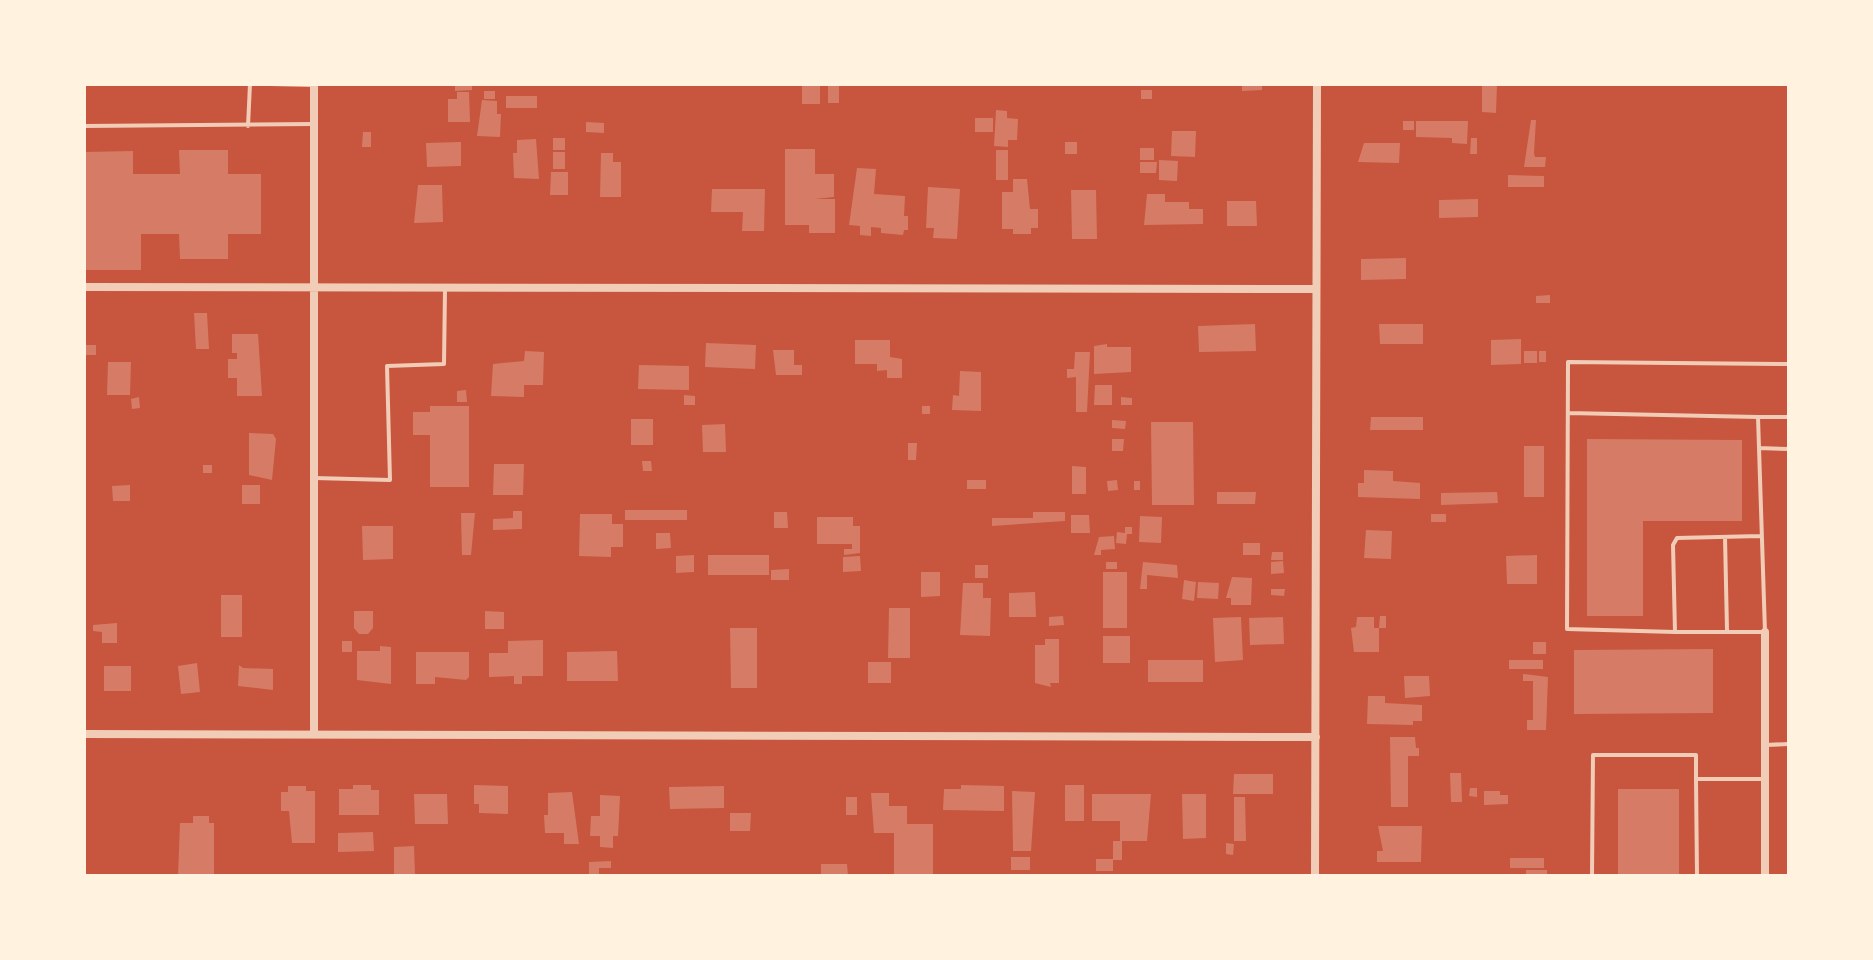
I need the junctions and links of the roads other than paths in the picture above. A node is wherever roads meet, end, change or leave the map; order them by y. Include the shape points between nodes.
1 (250, 84) edge
2 (270, 84) edge
3 (314, 84) edge
4 (1317, 84) edge
5 (314, 124) junction
6 (84, 126) edge
7 (248, 126) junction
8 (84, 287) edge
9 (314, 288) junction
10 (445, 288) junction
11 (1316, 289) junction
12 (1789, 364) edge
13 (1568, 413) junction
14 (1758, 417) junction
15 (1789, 417) edge
16 (1759, 448) junction
17 (1789, 449) edge
18 (314, 478) junction
19 (1760, 536) junction
20 (1725, 537) junction
21 (1727, 631) junction
22 (1675, 632) junction
23 (1765, 632) junction
24 (84, 734) edge
25 (314, 734) junction
26 (1316, 737) junction
27 (1789, 744) edge
28 (1765, 745) junction
29 (1696, 779) junction
30 (1765, 779) junction
31 (1315, 876) edge
32 (1592, 876) edge
33 (1697, 876) edge
34 (1765, 876) edge

1 - 7 lane
2 - 3 lane
3 - 5 street
4 - 11 street
5 - 7 lane
5 - 9 street
6 - 7 lane
8 - 9 street
9 - 10 street
9 - 18 street
10 - 11 street
10 - 18 lane via 444,364 387,366 390,480
11 - 26 street
12 - 13 lane via 1568,362
13 - 14 lane
13 - 22 lane via 1567,629
14 - 15 lane
14 - 16 lane
16 - 17 lane
16 - 19 lane
18 - 25 street
19 - 20 lane
19 - 23 lane
20 - 21 lane
20 - 22 lane via 1677,538 1673,545
21 - 22 lane
21 - 23 lane
23 - 28 street
24 - 25 street
25 - 26 street
26 - 31 street
27 - 28 lane
28 - 30 street
29 - 30 lane
29 - 32 lane via 1696,755 1593,755
29 - 33 lane
30 - 34 street

